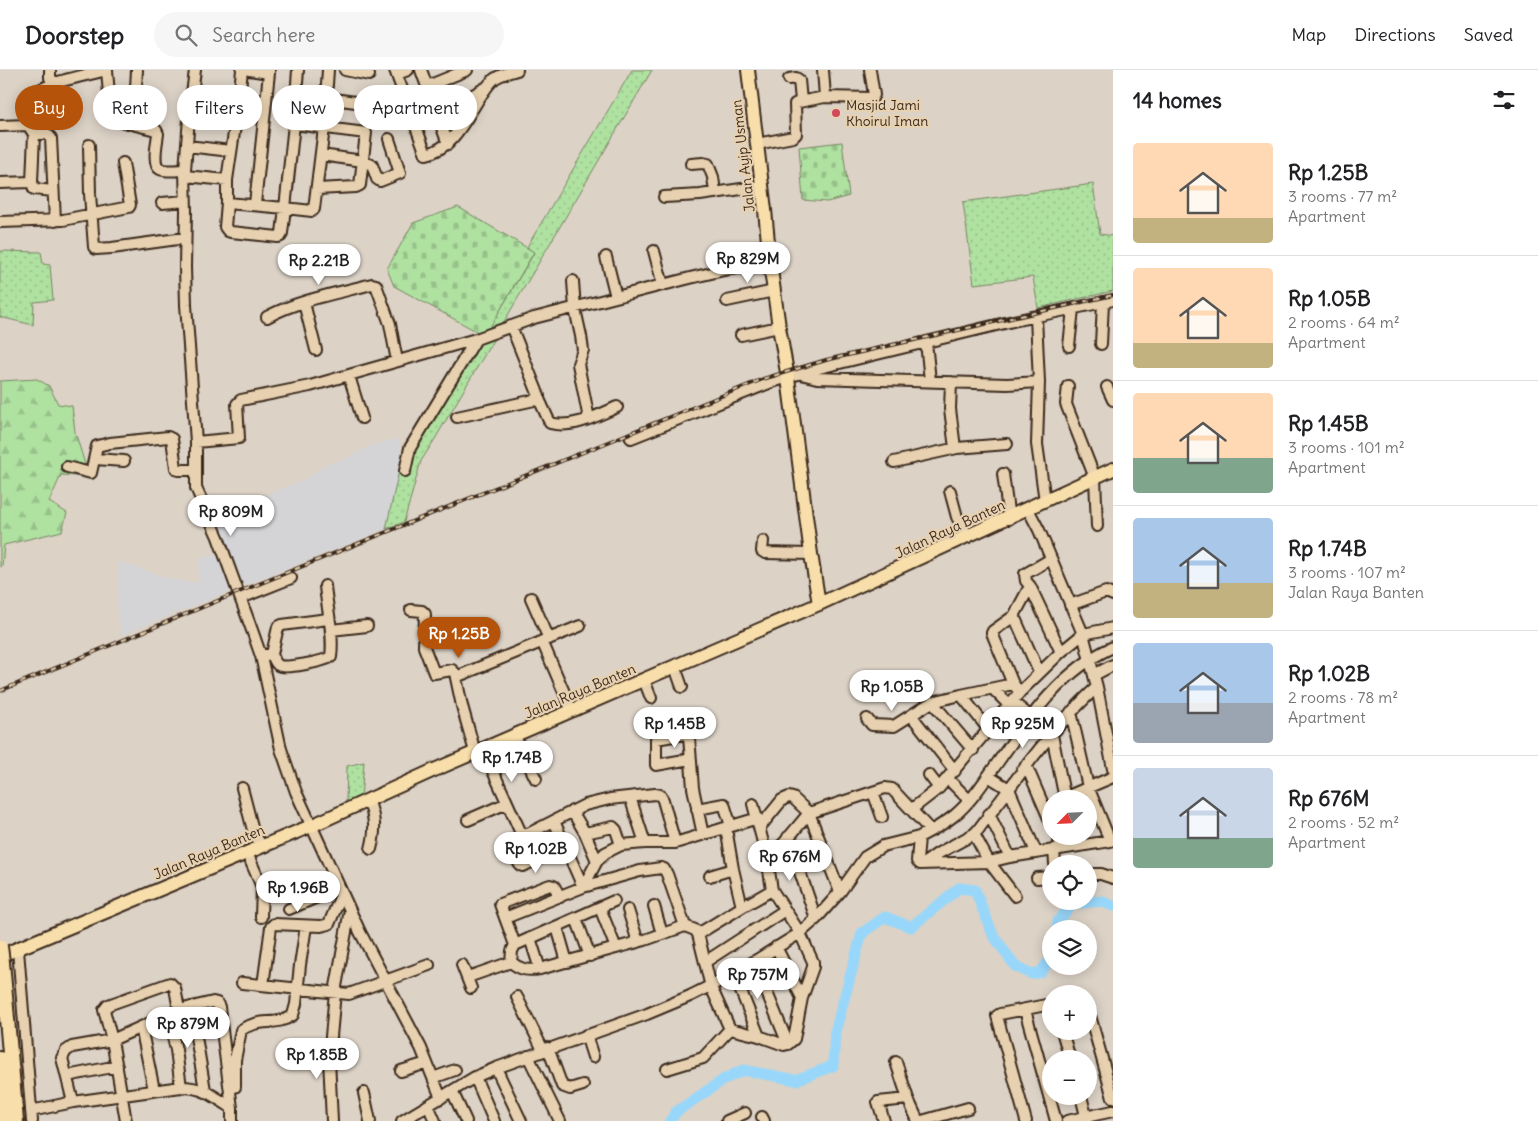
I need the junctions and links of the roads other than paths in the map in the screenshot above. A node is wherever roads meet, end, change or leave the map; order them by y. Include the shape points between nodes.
1 (50, 70) edge
2 (137, 70) edge
3 (195, 70) edge
4 (242, 70) edge
5 (249, 70) edge
6 (298, 70) edge
7 (328, 70) edge
8 (344, 70) edge
9 (408, 70) edge
10 (421, 70) edge
11 (467, 70) edge
12 (516, 70) edge
13 (748, 70) edge
14 (823, 70) edge
15 (870, 70) edge
16 (269, 71) edge
17 (396, 72) edge
18 (78, 73) edge
19 (369, 75) dead end
20 (490, 78) edge
21 (789, 78) dead end
22 (55, 83) junction
23 (50, 85) edge
24 (108, 85) edge
25 (136, 85) edge
26 (193, 85) edge
27 (240, 85) edge
28 (297, 85) edge
29 (327, 85) edge
30 (428, 85) edge
31 (430, 85) edge
32 (825, 97) junction
33 (801, 101) junction
34 (262, 102) edge
35 (266, 102) junction
36 (0, 126) edge
37 (15, 127) edge
38 (31, 130) edge
39 (34, 130) edge
40 (151, 130) edge
41 (188, 130) edge
42 (234, 130) edge
43 (293, 130) edge
44 (324, 130) edge
45 (341, 130) edge
46 (443, 130) edge
47 (389, 139) dead end
48 (448, 144) junction
49 (757, 144) junction
50 (89, 145) dead end
51 (187, 146) junction
52 (231, 151) junction
53 (321, 155) junction
54 (363, 161) junction
55 (124, 163) dead end
56 (691, 164) dead end
57 (185, 173) junction
58 (227, 180) junction
59 (32, 182) junction
60 (0, 183) edge
61 (762, 186) junction
62 (317, 189) junction
63 (53, 191) junction
64 (715, 192) junction
65 (664, 197) dead end
66 (185, 201) junction
67 (162, 203) dead end
68 (227, 203) junction
69 (255, 204) junction
70 (285, 208) junction
71 (91, 214) junction
72 (55, 221) junction
73 (0, 222) edge
74 (185, 238) junction
75 (654, 251) dead end
76 (606, 257) dead end
77 (770, 263) junction
78 (573, 282) dead end
79 (663, 285) junction
80 (774, 291) junction
81 (616, 297) junction
82 (727, 301) dead end
83 (1108, 301) edge
84 (304, 303) junction
85 (1073, 308) junction
86 (575, 309) junction
87 (267, 317) dead end
88 (1036, 317) junction
89 (512, 326) junction
90 (779, 327) junction
91 (741, 335) dead end
92 (476, 339) junction
93 (926, 342) junction
94 (1101, 344) dead end
95 (1070, 346) dead end
96 (316, 350) dead end
97 (397, 361) junction
98 (801, 374) junction
99 (349, 376) junction
100 (788, 378) junction
101 (930, 381) junction
102 (951, 382) junction
103 (1039, 382) junction
104 (1068, 386) dead end
105 (1106, 386) dead end
106 (539, 399) junction
107 (1113, 400) edge
108 (616, 407) dead end
109 (457, 417) dead end
110 (362, 418) dead end
111 (589, 419) junction
112 (631, 438) dead end
113 (196, 442) junction
114 (1007, 444) dead end
115 (955, 448) junction
116 (95, 459) junction
117 (124, 461) dead end
118 (894, 462) dead end
119 (67, 467) dead end
120 (1113, 469) edge
121 (195, 470) junction
122 (405, 472) dead end
123 (1003, 474) dead end
124 (1095, 478) junction
125 (950, 491) dead end
126 (1045, 501) junction
127 (1028, 509) junction
128 (1009, 519) junction
129 (1097, 526) dead end
130 (968, 537) junction
131 (763, 541) dead end
132 (811, 554) junction
133 (1051, 560) junction
134 (291, 578) dead end
135 (325, 586) dead end
136 (1030, 586) junction
137 (1113, 595) edge
138 (241, 598) junction
139 (531, 598) dead end
140 (819, 604) junction
141 (1070, 605) junction
142 (411, 610) dead end
143 (1014, 616) junction
144 (328, 619) junction
145 (367, 626) dead end
146 (580, 626) dead end
147 (1113, 628) edge
148 (331, 630) junction
149 (1083, 634) junction
150 (545, 640) junction
151 (1113, 647) edge
152 (1061, 652) junction
153 (272, 654) junction
154 (260, 656) junction
155 (1090, 658) junction
156 (1113, 665) edge
157 (675, 667) junction
158 (1039, 672) junction
159 (1094, 675) junction
160 (456, 677) junction
161 (644, 680) junction
162 (1013, 684) junction
163 (682, 687) dead end
164 (1097, 687) junction
165 (993, 689) junction
166 (1020, 692) junction
167 (961, 695) junction
168 (651, 698) dead end
169 (932, 702) junction
170 (1012, 704) junction
171 (570, 708) junction
172 (1071, 712) junction
173 (911, 715) junction
174 (1032, 718) junction
175 (867, 720) dead end
176 (989, 730) junction
177 (514, 735) junction
178 (1052, 736) junction
179 (973, 750) junction
180 (479, 751) junction
181 (1111, 754) edge
182 (690, 759) dead end
183 (1026, 765) junction
184 (1113, 769) edge
185 (955, 771) junction
186 (929, 775) dead end
187 (988, 776) junction
188 (1113, 777) edge
189 (947, 778) junction
190 (536, 779) dead end
191 (1088, 787) junction
192 (242, 788) dead end
193 (939, 788) junction
194 (1009, 789) junction
195 (1062, 790) edge
196 (1081, 790) edge
197 (873, 792) junction
198 (1042, 794) edge
199 (630, 797) junction
200 (368, 800) junction
201 (969, 800) junction
202 (507, 803) junction
203 (753, 804) dead end
204 (697, 809) junction
205 (912, 809) junction
206 (572, 811) junction
207 (809, 813) junction
208 (989, 814) junction
209 (882, 817) dead end
210 (468, 820) dead end
211 (554, 821) junction
212 (759, 822) junction
213 (311, 826) junction
214 (728, 827) junction
215 (930, 830) junction
216 (585, 833) junction
217 (703, 834) junction
218 (974, 834) junction
219 (788, 837) junction
220 (919, 837) junction
221 (1098, 840) edge
222 (1111, 840) edge
223 (645, 843) junction
224 (675, 843) junction
225 (621, 845) junction
226 (1058, 845) edge
227 (1067, 845) edge
228 (262, 846) junction
229 (566, 846) junction
230 (371, 848) dead end
231 (1058, 848) junction
232 (1036, 852) junction
233 (247, 853) junction
234 (1057, 855) edge
235 (516, 857) dead end
236 (1010, 857) junction
237 (767, 858) junction
238 (597, 861) junction
239 (989, 862) junction
240 (923, 864) junction
241 (733, 869) junction
242 (1097, 874) edge
243 (710, 876) dead end
244 (1037, 878) dead end
245 (1042, 878) edge
246 (1113, 878) edge
247 (582, 885) junction
248 (772, 890) junction
249 (340, 891) junction
250 (840, 892) junction
251 (1015, 896) dead end
252 (560, 897) junction
253 (614, 902) dead end
254 (654, 906) dead end
255 (742, 907) junction
256 (600, 908) junction
257 (289, 909) dead end
258 (350, 910) junction
259 (628, 910) dead end
260 (785, 910) junction
261 (261, 917) dead end
262 (505, 918) junction
263 (576, 918) junction
264 (816, 919) junction
265 (306, 926) junction
266 (685, 926) junction
267 (556, 927) junction
268 (800, 933) junction
269 (662, 934) junction
270 (698, 934) junction
271 (530, 938) junction
272 (0, 942) edge
273 (638, 942) junction
274 (515, 945) junction
275 (0, 947) edge
276 (776, 947) junction
277 (616, 948) junction
278 (18, 950) junction
279 (590, 956) junction
280 (1, 959) edge
281 (754, 961) junction
282 (510, 962) junction
283 (567, 962) junction
284 (705, 962) junction
285 (429, 965) dead end
286 (462, 966) dead end
287 (540, 969) junction
288 (734, 974) junction
289 (386, 982) junction
290 (242, 983) dead end
291 (263, 985) junction
292 (711, 987) junction
293 (296, 990) junction
294 (334, 992) junction
295 (518, 997) dead end
296 (802, 998) junction
297 (1042, 1006) edge
298 (191, 1007) junction
299 (179, 1010) junction
300 (1025, 1010) junction
301 (168, 1016) junction
302 (141, 1027) junction
303 (730, 1028) junction
304 (586, 1035) junction
305 (758, 1036) junction
306 (112, 1040) junction
307 (1097, 1040) edge
308 (788, 1044) junction
309 (545, 1049) junction
310 (528, 1056) junction
311 (594, 1057) dead end
312 (0, 1059) edge
313 (896, 1062) dead end
314 (427, 1063) junction
315 (117, 1066) junction
316 (496, 1068) junction
317 (668, 1069) dead end
318 (454, 1070) dead end
319 (401, 1071) dead end
320 (67, 1076) junction
321 (476, 1077) junction
322 (433, 1078) junction
323 (583, 1085) dead end
324 (181, 1087) junction
325 (154, 1090) junction
326 (205, 1090) junction
327 (452, 1091) junction
328 (364, 1093) dead end
329 (122, 1096) junction
330 (441, 1098) junction
331 (1113, 1098) edge
332 (908, 1099) junction
333 (73, 1102) junction
334 (232, 1103) junction
335 (1083, 1105) edge
336 (428, 1106) junction
337 (968, 1108) dead end
338 (1113, 1111) edge
339 (746, 1113) dead end
340 (32, 1116) edge
341 (1086, 1116) junction
342 (5, 1121) edge
343 (16, 1121) edge
344 (126, 1121) edge
345 (232, 1121) edge
346 (332, 1121) edge
347 (370, 1121) edge
348 (402, 1121) edge
349 (435, 1121) edge
350 (466, 1121) edge
351 (494, 1121) edge
352 (521, 1121) edge
353 (560, 1121) edge
354 (727, 1121) edge
355 (884, 1121) edge
356 (918, 1121) edge
357 (922, 1121) edge
358 (1026, 1121) edge
359 (1056, 1121) edge
360 (1067, 1121) edge

1 - 22 street via 50,78
2 - 25 street
3 - 26 street
4 - 27 street
5 - 16 street
6 - 28 street
7 - 29 street
8 - 19 street
9 - 17 street
10 - 30 street
11 - 31 street
12 - 20 street
13 - 49 main road, Jalan Ayip Usman
14 - 32 street
15 - 32 street via 872,98
16 - 35 street
17 - 48 street via 424,153
18 - 22 street
18 - 24 street via 107,70
20 - 48 street
21 - 33 street via 799,80
22 - 23 street
32 - 33 street
33 - 49 street via 795,104 796,134 793,137
34 - 35 street
35 - 69 street
36 - 37 street
38 - 59 street
39 - 63 street via 51,138
40 - 57 street via 157,132 155,161 159,169
41 - 51 street
42 - 52 street
43 - 70 street
44 - 53 street
45 - 54 street via 366,133
46 - 48 street
47 - 54 street via 400,174 378,180 372,165
49 - 61 main road, Jalan Ayip Usman
50 - 71 street
51 - 52 street
51 - 57 street
52 - 58 street
53 - 54 street
53 - 62 street
54 - 62 street via 360,185
55 - 71 street via 129,207
56 - 64 street via 708,164
57 - 58 street
57 - 66 street
58 - 68 street
59 - 60 street
59 - 63 street via 35,190
61 - 64 street
61 - 77 main road, Jalan Ayip Usman
62 - 70 street via 314,210
63 - 72 street
64 - 65 street
66 - 67 street
66 - 74 street
68 - 69 street
68 - 70 street via 226,229 253,236 281,236
69 - 70 street
71 - 72 street
71 - 74 street via 94,247 98,250
72 - 73 street
74 - 113 street via 186,305
75 - 79 street
76 - 81 street
77 - 79 street
77 - 80 main road, Jalan Ayip Usman
78 - 86 street
79 - 81 street
80 - 82 street
80 - 90 main road, Jalan Ayip Usman
81 - 86 street
83 - 85 street
83 - 94 street
84 - 87 street
84 - 96 street
84 - 97 street via 376,285 390,324
85 - 88 street
85 - 95 street
86 - 89 street
86 - 111 street via 582,350 578,364
88 - 93 street
88 - 103 street
89 - 92 street
89 - 106 street
90 - 91 street
90 - 100 main road, Jalan Ayip Usman
92 - 97 street
92 - 122 street via 410,448
93 - 98 street
93 - 101 street
97 - 99 street
98 - 100 street
98 - 101 street via 816,378
99 - 110 street
99 - 113 street via 238,400 239,438
100 - 112 street
100 - 132 main road, Jalan Ayip Usman
101 - 102 street
102 - 103 street
102 - 115 street via 950,409
103 - 126 street via 1037,444
104 - 124 street via 1066,404
105 - 107 street
106 - 109 street
106 - 111 street via 550,423 568,425
108 - 111 street
113 - 121 street
114 - 115 street
115 - 118 street
116 - 117 street
116 - 119 street via 91,473
116 - 121 street via 96,446 101,444 168,437 172,439 176,468
120 - 124 main road, Jalan Raya Banten
121 - 138 street via 196,488
123 - 128 street
124 - 126 main road, Jalan Raya Banten
124 - 129 street
125 - 130 street via 957,518
126 - 127 main road, Jalan Raya Banten
127 - 128 main road, Jalan Raya Banten
127 - 133 street
128 - 130 main road, Jalan Raya Banten
130 - 140 main road, Jalan Raya Banten
131 - 132 street via 762,551 765,553
132 - 140 main road, Jalan Ayip Usman
133 - 136 street via 1025,574
133 - 141 street
134 - 138 street
135 - 144 street
136 - 143 street
136 - 152 street
137 - 141 street via 1106,592
138 - 154 street
139 - 150 street
140 - 157 main road, Jalan Raya Banten
141 - 149 street
142 - 160 street via 425,614 424,648 434,673 452,670
143 - 158 street
143 - 162 street via 992,634
144 - 148 street
144 - 153 street via 278,627
145 - 148 street
146 - 150 street
147 - 149 street
148 - 153 street via 332,648 328,659 281,667
149 - 152 street
149 - 155 street
150 - 160 street
150 - 171 street
151 - 155 street
152 - 158 street
153 - 154 street
154 - 213 street via 281,749
155 - 159 street
155 - 174 street via 1057,688
156 - 159 street
157 - 161 main road, Jalan Raya Banten
157 - 163 street
158 - 166 street
159 - 164 street
160 - 180 street via 462,706
161 - 168 street
161 - 171 main road, Jalan Raya Banten
162 - 165 street
162 - 166 street
164 - 172 street
164 - 181 street
165 - 167 street
165 - 170 street
166 - 170 street
167 - 169 street
167 - 176 street
169 - 173 street
169 - 179 street
170 - 174 street
170 - 176 street
171 - 177 main road, Jalan Raya Banten
172 - 178 street
172 - 191 street
173 - 175 street via 891,726 872,725
173 - 185 street
174 - 178 street
174 - 187 street
176 - 179 street
177 - 180 main road, Jalan Raya Banten
177 - 190 street
178 - 183 street
178 - 195 street
179 - 185 street
180 - 200 main road, Jalan Raya Banten
180 - 202 street
181 - 184 street
182 - 204 street
183 - 194 street
183 - 198 street
185 - 189 street
186 - 193 street
187 - 194 street
187 - 201 street
188 - 191 street
189 - 193 street
189 - 201 street
191 - 196 street
191 - 222 street
192 - 228 street via 254,834
193 - 205 street
194 - 208 street
194 - 232 street
197 - 205 street via 892,788
197 - 207 street
197 - 209 street
199 - 206 street via 592,803
199 - 223 street
199 - 224 street via 660,795
200 - 213 main road, Jalan Raya Banten
200 - 230 street via 375,827
201 - 215 street via 951,818
202 - 210 street
202 - 211 street via 524,834
203 - 212 street
204 - 214 street via 725,804
204 - 217 street
205 - 215 street
206 - 211 street
206 - 216 street
207 - 212 street via 789,797
207 - 219 street
207 - 250 street
208 - 218 street
208 - 236 street
211 - 229 street
212 - 214 street
212 - 237 street
213 - 228 main road, Jalan Raya Banten
213 - 249 street
214 - 217 street
214 - 241 street
215 - 220 street
216 - 225 street via 612,827
216 - 238 street
217 - 224 street
218 - 239 street
218 - 240 street
219 - 237 street
219 - 264 street
220 - 240 street via 917,861
220 - 250 street via 875,850 862,861
221 - 222 street
223 - 224 street
223 - 225 street
225 - 238 street
226 - 231 street
227 - 231 street
228 - 233 main road, Jalan Raya Banten
229 - 235 street via 523,866
229 - 247 street
231 - 232 street
231 - 234 street
232 - 236 street
233 - 261 street via 262,887
233 - 278 main road, Jalan Raya Banten
236 - 239 street
237 - 248 street
238 - 247 street
239 - 240 street
239 - 251 street
241 - 243 street
241 - 255 street
242 - 246 street
244 - 245 street
247 - 252 street
247 - 266 street via 655,868 664,869
248 - 255 street
248 - 260 street
249 - 257 street
249 - 258 street
249 - 265 street via 328,924
250 - 264 street
252 - 262 street
252 - 262 street via 550,885 502,902 500,907
253 - 256 street
254 - 269 street
255 - 270 street
256 - 263 street
256 - 277 street
258 - 289 street
258 - 294 street
259 - 273 street
260 - 268 street
260 - 284 street
262 - 274 street
263 - 267 street
263 - 279 street
264 - 268 street
265 - 291 street via 274,924 271,927
265 - 293 street
266 - 269 street
266 - 270 street
267 - 271 street
267 - 283 street
268 - 276 street
268 - 296 street via 813,964
269 - 273 street
270 - 284 street
271 - 274 street
271 - 287 street
272 - 275 highway
273 - 277 street
274 - 282 street
275 - 280 highway, bridge
276 - 281 street
276 - 296 street
277 - 279 street
278 - 280 main road, Jalan Raya Banten
278 - 340 street
279 - 283 street
280 - 343 highway
281 - 288 street
281 - 308 street
282 - 286 street via 469,983
282 - 287 street via 519,969
283 - 287 street
284 - 292 street
285 - 289 street
288 - 292 street
288 - 305 street
289 - 294 street via 349,994
289 - 314 street
290 - 291 street
291 - 293 street
292 - 303 street
292 - 304 street
293 - 294 street
293 - 334 street via 293,1015 280,1022 262,1021 241,1030
294 - 346 street via 329,1059
295 - 309 street
296 - 308 street via 794,1039
297 - 300 street
298 - 299 street
298 - 326 street
298 - 334 street via 213,1002 219,1007
299 - 301 street
299 - 306 street via 175,988 170,983 108,1005 104,1010
300 - 358 street via 1000,1014 997,1018
300 - 359 street
301 - 302 street
301 - 324 street
302 - 306 street
302 - 325 street
303 - 305 street
303 - 317 street via 703,1058
304 - 309 street
304 - 311 street
305 - 308 street via 774,1043
306 - 315 street
306 - 320 street via 66,1051 62,1058
307 - 331 street
309 - 310 street
309 - 323 street via 564,1088
310 - 316 street
310 - 353 street
312 - 342 highway
313 - 332 street
314 - 319 street
314 - 322 street
315 - 320 street
315 - 329 street
316 - 321 street
316 - 352 street
318 - 322 street
320 - 333 street
321 - 327 street
321 - 351 street
322 - 330 street
324 - 325 street
324 - 326 street
325 - 329 street
326 - 334 street
327 - 330 street
327 - 350 street
328 - 347 street
329 - 333 street
329 - 344 street
330 - 336 street
332 - 355 street via 878,1102
332 - 356 street
333 - 340 street
334 - 345 street
335 - 341 street
336 - 348 street
336 - 349 street
337 - 357 street
338 - 341 street
339 - 354 street
341 - 360 street

